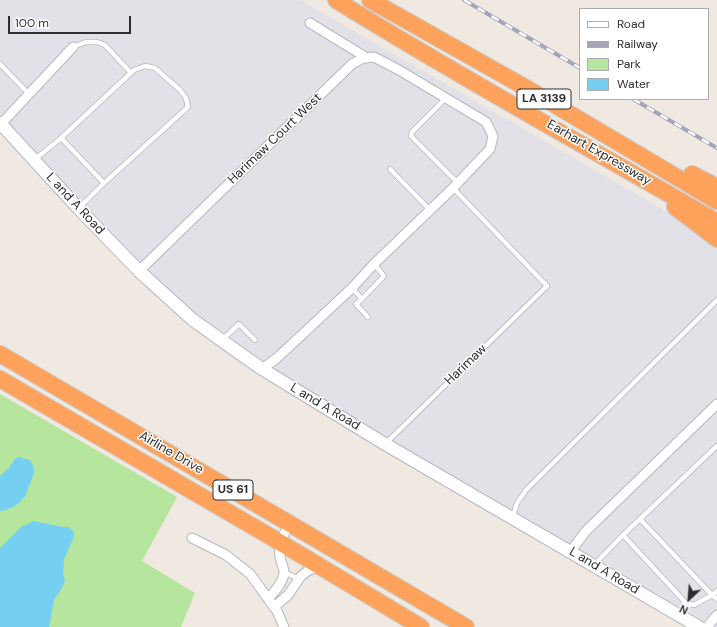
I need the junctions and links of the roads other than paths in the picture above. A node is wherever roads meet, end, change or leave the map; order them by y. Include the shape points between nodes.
1 (323, 0) edge
2 (336, 0) edge
3 (370, 0) edge
4 (380, 0) edge
5 (310, 23) dead end
6 (381, 28) junction
7 (423, 30) junction
8 (72, 47) joint
9 (367, 58) junction
10 (0, 64) edge
11 (130, 73) junction
12 (528, 89) junction
13 (29, 94) junction
14 (446, 98) junction
15 (1, 123) edge
16 (61, 139) junction
17 (34, 160) junction
18 (616, 163) junction
19 (390, 169) dead end
20 (103, 184) junction
21 (456, 185) junction
22 (717, 187) edge
23 (717, 201) edge
24 (78, 209) junction
25 (430, 210) junction
26 (717, 222) edge
27 (717, 239) edge
28 (374, 264) junction
29 (139, 272) junction
30 (352, 288) junction
31 (362, 299) junction
32 (717, 300) edge
33 (368, 317) dead end
34 (222, 340) junction
35 (255, 340) dead end
36 (0, 354) edge
37 (14, 362) junction
38 (262, 369) junction
39 (2, 380) edge
40 (717, 404) edge
41 (386, 444) junction
42 (717, 446) edge
43 (167, 451) junction
44 (156, 470) junction
45 (513, 517) junction
46 (640, 519) junction
47 (290, 523) junction
48 (623, 535) junction
49 (192, 538) dead end
50 (280, 542) junction
51 (571, 552) junction
52 (594, 565) junction
53 (321, 567) junction
54 (284, 572) junction
55 (299, 579) junction
56 (717, 591) edge
57 (712, 595) junction
58 (717, 600) edge
59 (271, 603) junction
60 (717, 615) edge
61 (284, 627) edge
62 (421, 627) edge
63 (466, 627) edge
64 (699, 627) edge
65 (707, 627) edge

1 - 6 highway
2 - 6 highway, Earhart Expressway / LA 3139
3 - 7 highway, Earhart Expressway / LA 3139
4 - 7 lane
5 - 9 street
6 - 18 highway, Earhart Expressway / LA 3139
7 - 12 highway, Earhart Expressway / LA 3139
8 - 11 lane via 86,42 105,45
8 - 13 street
9 - 14 street via 374,57
9 - 29 street, Harimaw Court West via 352,64
10 - 13 lane
11 - 16 lane
11 - 20 lane via 145,66 155,68 180,90 186,98 188,107
12 - 22 highway
12 - 23 highway, Earhart Expressway / LA 3139
13 - 15 street
14 - 21 lane via 412,132 412,136
14 - 21 street via 486,122 493,136 490,149
15 - 17 street, L and A Road
16 - 17 lane
16 - 20 lane
17 - 24 street, L and A Road
18 - 26 highway, Earhart Expressway / LA 3139
18 - 27 highway
19 - 25 lane
20 - 24 lane
21 - 25 street
21 - 41 lane, Harimaw via 547,286
24 - 29 street, L and A Road
25 - 28 street
28 - 30 street
28 - 31 lane via 384,276
29 - 34 street, L and A Road via 193,320
30 - 31 lane
30 - 38 street
31 - 33 lane via 356,304
32 - 45 lane via 526,490 517,503
34 - 35 lane via 238,324
34 - 38 street, L and A Road
36 - 37 highway, Airline Drive / US 61
37 - 39 highway
37 - 43 highway, Airline Drive / US 61
38 - 41 street, L and A Road
39 - 44 highway, Airline Drive / US 61
40 - 51 street via 586,531
41 - 45 street, L and A Road
42 - 46 lane
43 - 44 highway
43 - 47 highway, Airline Drive / US 61
44 - 50 highway, Airline Drive / US 61
45 - 51 street, L and A Road
46 - 48 lane
46 - 57 lane
47 - 50 street
47 - 63 highway, Airline Drive / US 61
48 - 52 lane
48 - 57 lane via 686,603 694,606
49 - 59 street via 226,555 250,574
50 - 53 highway, Airline Drive / US 61
50 - 54 street
51 - 52 street, L and A Road
52 - 64 street, L and A Road
53 - 55 street via 309,570
53 - 62 highway, Airline Drive / US 61
54 - 55 lane
54 - 59 street
55 - 59 street via 288,595
56 - 57 lane
57 - 58 lane
59 - 61 street
60 - 65 street

